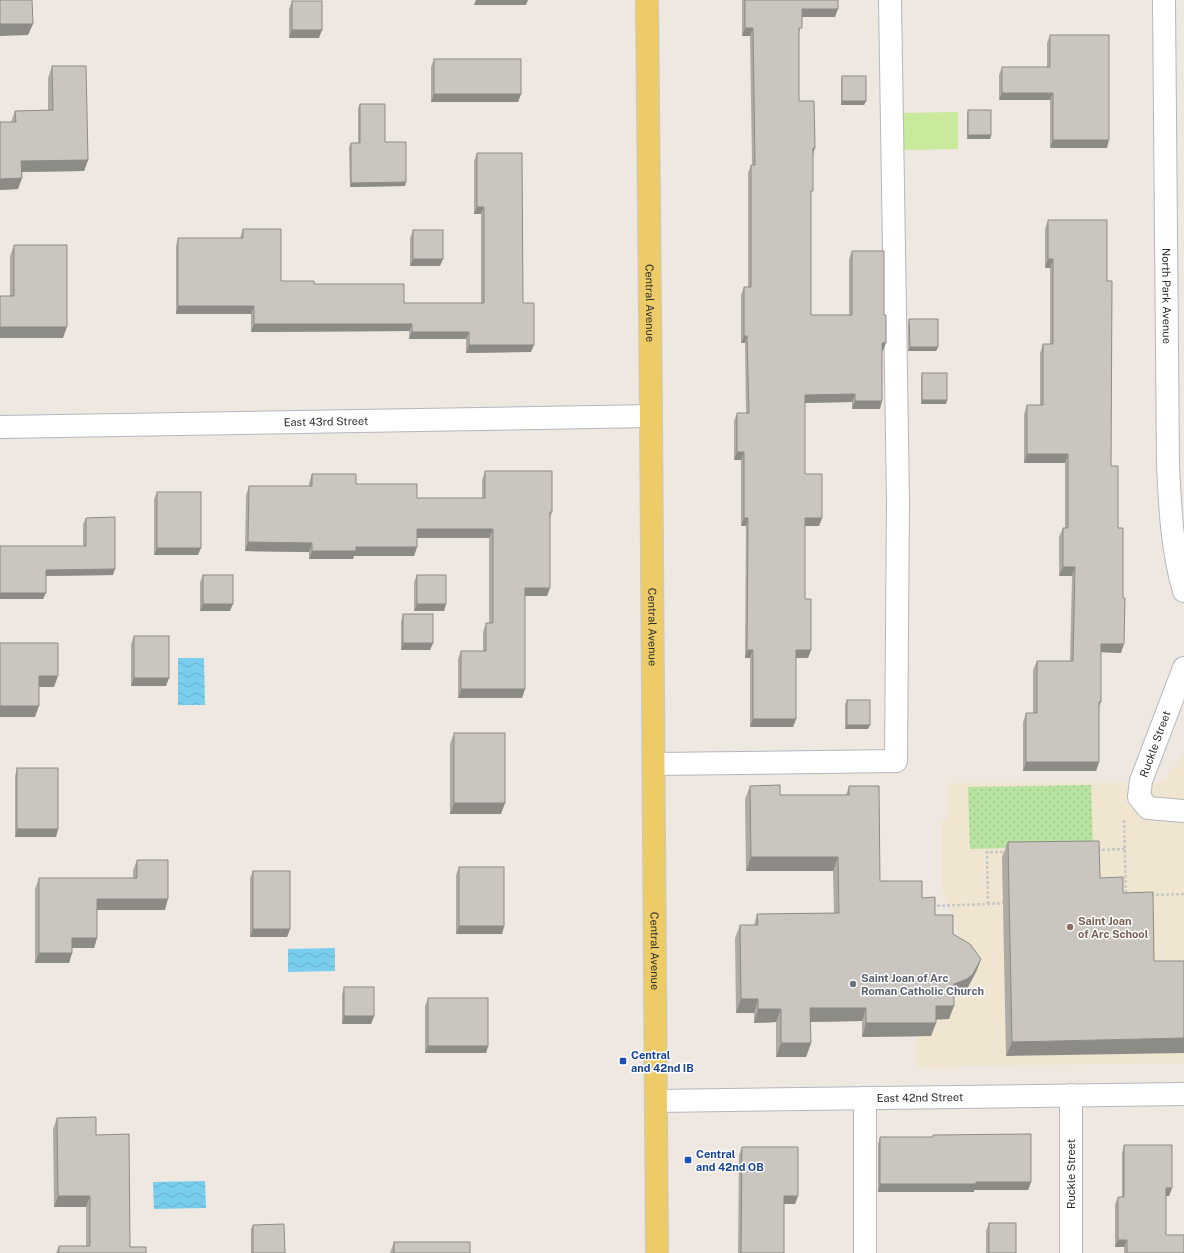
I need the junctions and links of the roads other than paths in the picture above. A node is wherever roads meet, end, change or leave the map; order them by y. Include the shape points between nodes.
1 (647, 0) edge
2 (890, 0) edge
3 (1164, 0) edge
4 (651, 416) junction
5 (0, 427) edge
6 (1184, 591) edge
7 (1184, 668) edge
8 (654, 764) junction
9 (1184, 810) edge
10 (1184, 1094) edge
11 (1071, 1095) junction
12 (865, 1098) junction
13 (656, 1101) junction
14 (657, 1253) edge
15 (864, 1253) edge
16 (1072, 1253) edge

1 - 4 main road, Central Avenue
2 - 8 street via 898,500 896,761
3 - 6 street, North Park Avenue via 1168,465 1178,570
4 - 5 street, East 43rd Street
4 - 8 main road, Central Avenue
7 - 9 street, Ruckle Street via 1141,781 1139,797 1148,808
8 - 13 main road, Central Avenue
10 - 11 street, East 42nd Street
11 - 12 street, East 42nd Street
11 - 16 street, Ruckle Street
12 - 13 street, East 42nd Street
12 - 15 street
13 - 14 main road, Central Avenue

